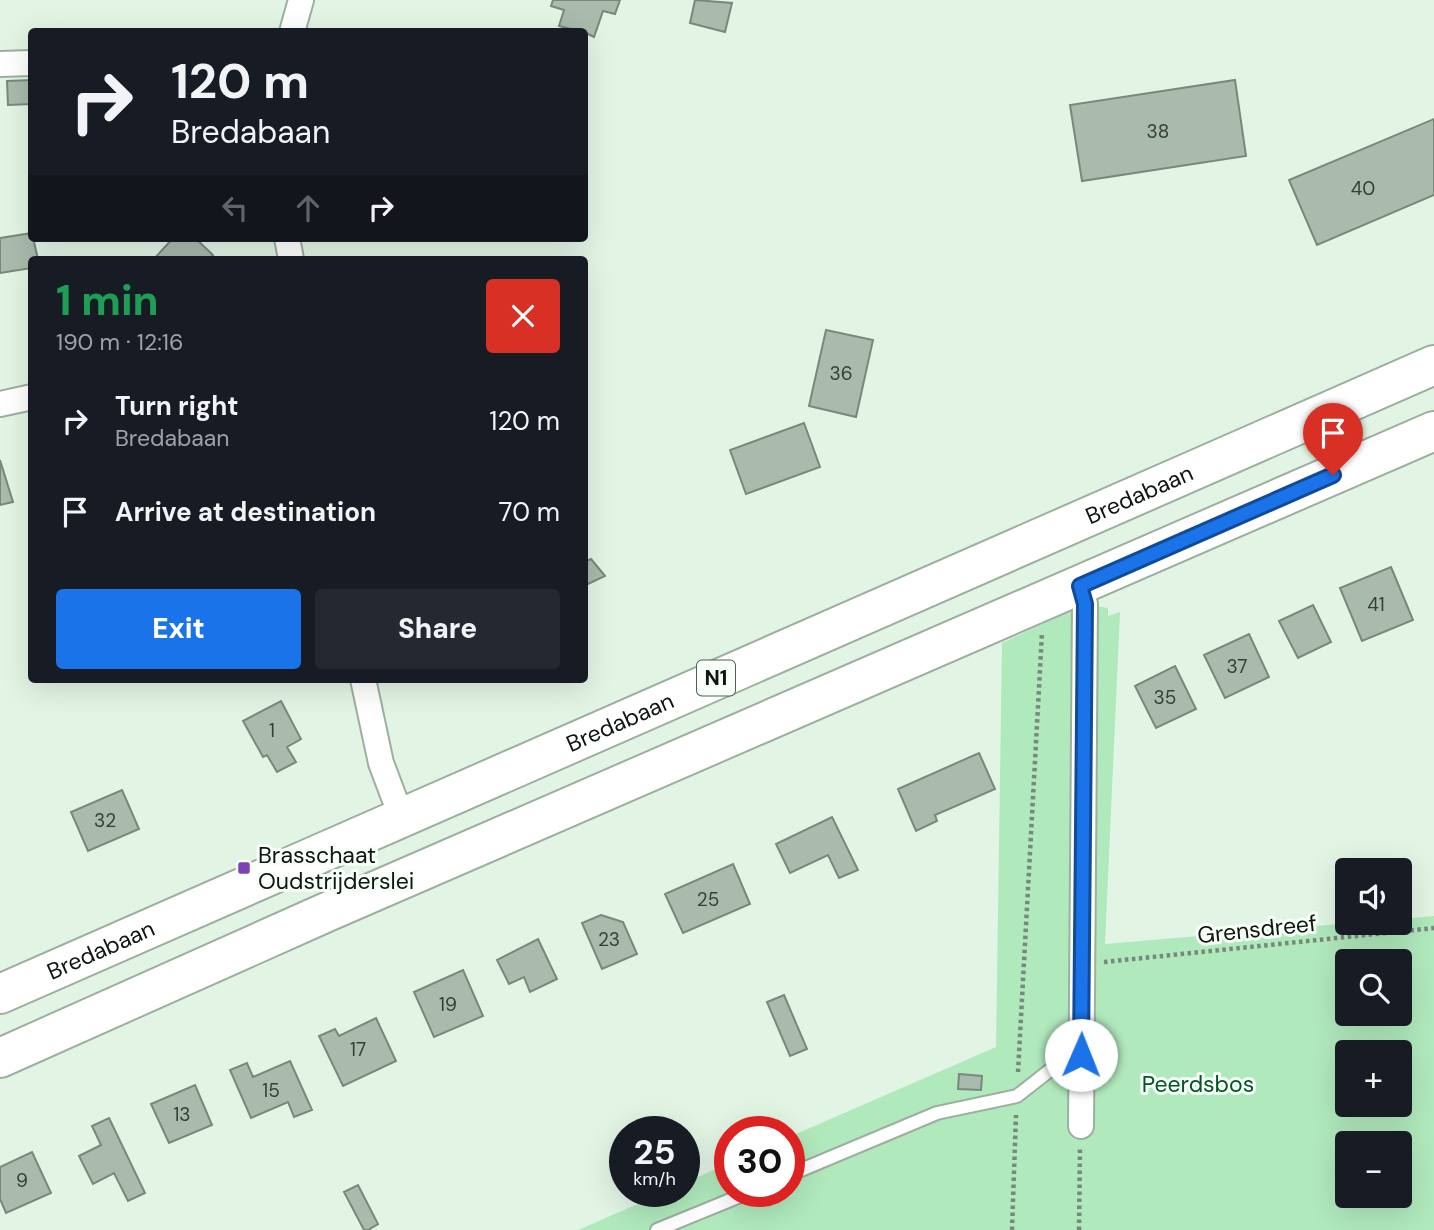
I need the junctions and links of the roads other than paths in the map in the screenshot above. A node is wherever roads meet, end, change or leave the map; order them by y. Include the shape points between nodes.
1 (301, 0) edge
2 (293, 28) edge
3 (28, 63) edge
4 (0, 64) edge
5 (1434, 365) edge
6 (28, 398) edge
7 (0, 404) edge
8 (1434, 431) edge
9 (1080, 586) junction
10 (364, 683) edge
11 (401, 816) junction
12 (0, 994) edge
13 (1082, 1031) junction
14 (0, 1058) edge
15 (1081, 1126) road end
16 (805, 1168) edge
17 (714, 1207) edge
18 (657, 1230) edge

1 - 2 street
3 - 4 street
5 - 11 main road, Bredabaan / N1
6 - 7 street
8 - 9 main road
9 - 13 street via 1085,604
9 - 14 main road
10 - 11 street via 378,752
11 - 12 main road, Bredabaan / N1
13 - 15 street
13 - 16 lane via 1054,1067 1017,1096 937,1113
17 - 18 lane

